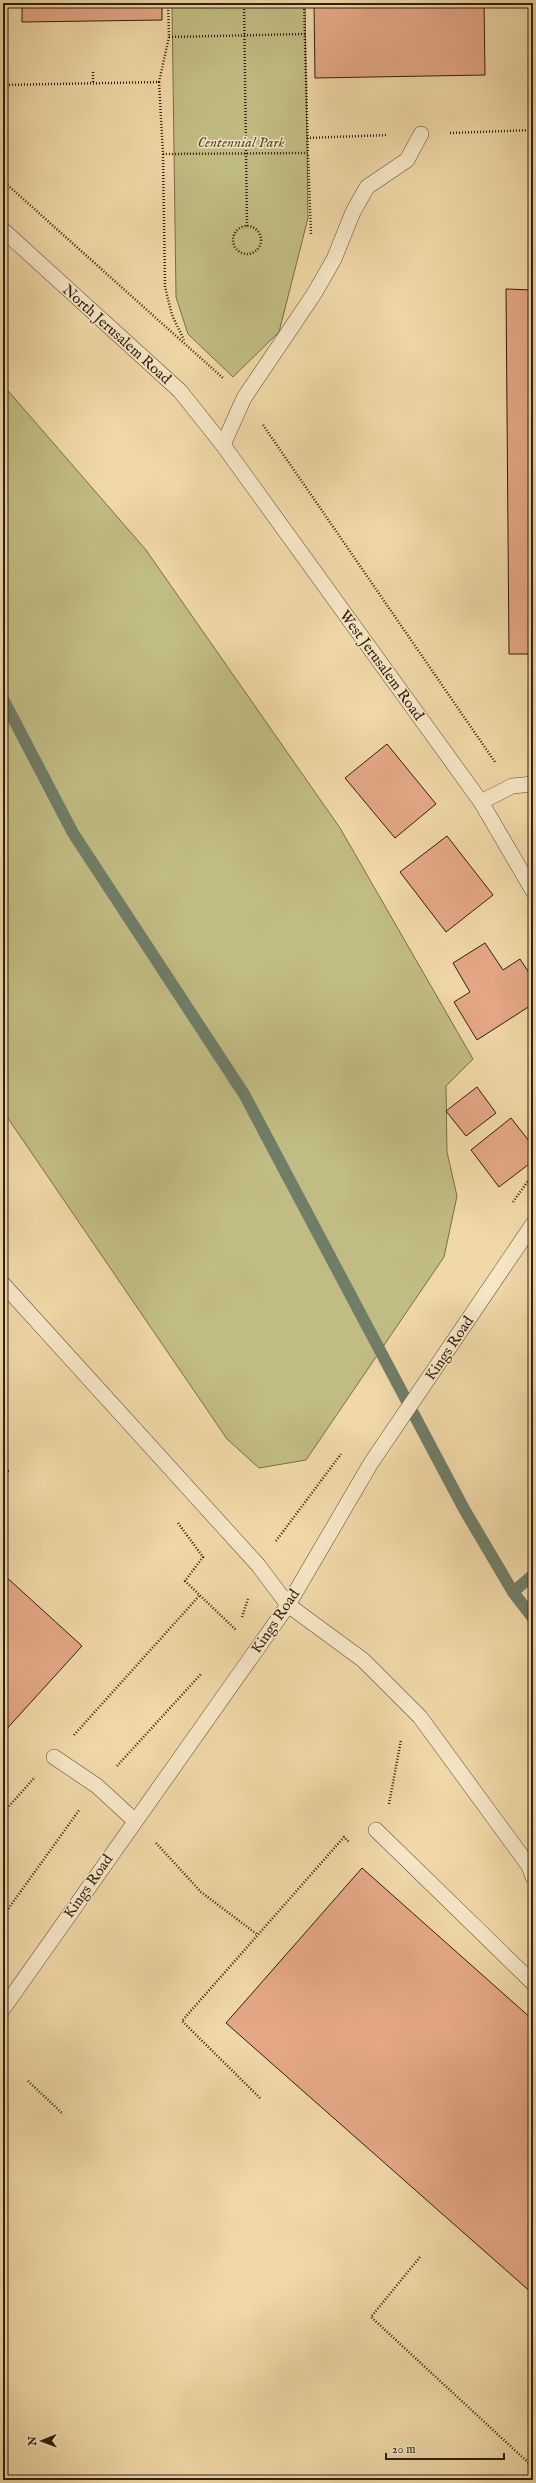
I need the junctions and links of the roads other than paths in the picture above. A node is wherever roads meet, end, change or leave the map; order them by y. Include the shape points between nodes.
1 (421, 134) dead end
2 (3, 230) edge
3 (223, 445) junction
4 (533, 784) edge
5 (481, 802) junction
6 (533, 890) edge
7 (533, 1224) edge
8 (3, 1284) edge
9 (288, 1605) junction
10 (54, 1757) road end
11 (134, 1820) junction
12 (376, 1830) dead end
13 (533, 1877) edge
14 (533, 1983) edge
15 (3, 2009) edge

1 - 3 lane via 407,160 367,187 353,212 334,259 244,398
2 - 3 lane, North Jerusalem Road via 180,391
3 - 5 lane, West Jerusalem Road
4 - 5 lane via 512,786
5 - 6 lane, West Jerusalem Road
7 - 9 lane, Kings Road via 371,1463
8 - 9 lane via 258,1565
9 - 11 lane, Kings Road
9 - 13 lane via 364,1660 420,1717 529,1866
10 - 11 lane via 97,1786
11 - 15 lane, Kings Road
12 - 14 lane

